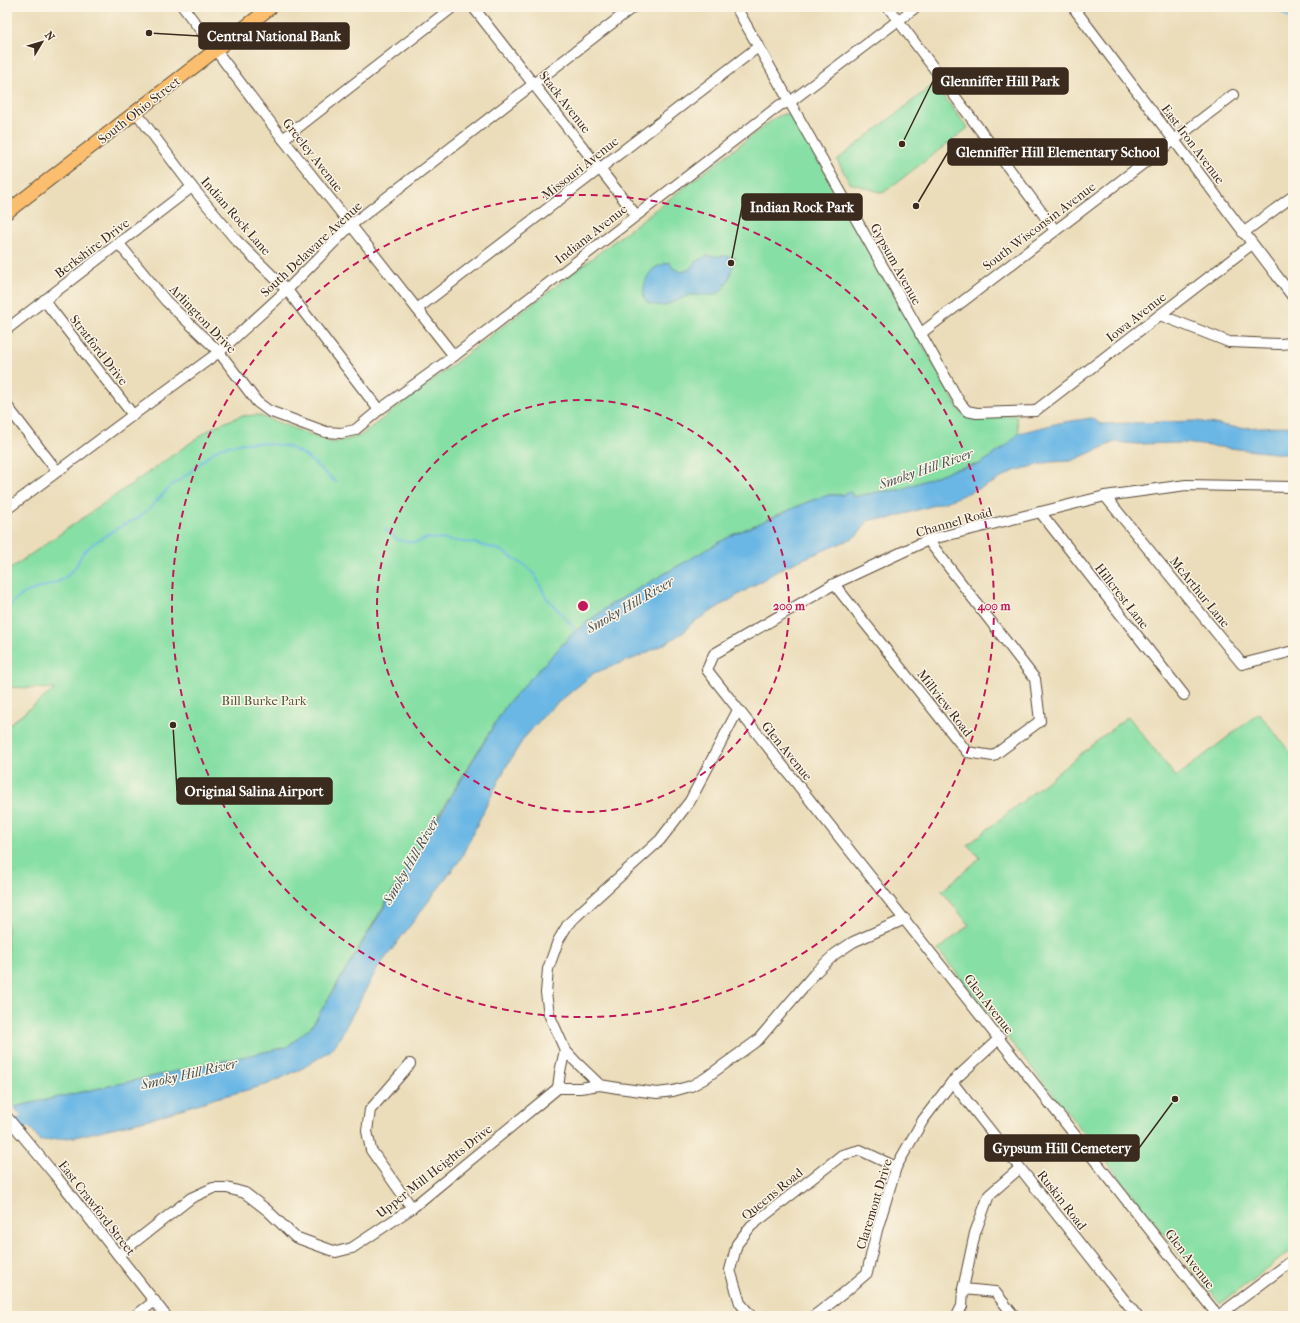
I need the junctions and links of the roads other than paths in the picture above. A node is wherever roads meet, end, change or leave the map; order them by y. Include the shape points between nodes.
1 (183, 7) edge
2 (271, 7) edge
3 (453, 7) edge
4 (473, 7) edge
5 (633, 7) edge
6 (736, 7) edge
7 (888, 7) edge
8 (916, 7) edge
9 (1073, 7) edge
10 (898, 20) junction
11 (758, 47) junction
12 (215, 50) junction
13 (534, 84) junction
14 (1233, 95) dead end
15 (790, 102) junction
16 (136, 112) junction
17 (284, 139) junction
18 (1174, 140) junction
19 (600, 168) junction
20 (192, 187) junction
21 (1293, 196) edge
22 (7, 212) edge
23 (636, 215) junction
24 (351, 225) junction
25 (1055, 230) junction
26 (1243, 233) junction
27 (119, 244) junction
28 (1252, 244) junction
29 (286, 290) junction
30 (1293, 297) edge
31 (44, 300) junction
32 (417, 309) junction
33 (1160, 315) junction
34 (7, 329) edge
35 (920, 334) junction
36 (1293, 343) edge
37 (219, 352) junction
38 (454, 356) junction
39 (7, 406) edge
40 (379, 410) junction
41 (269, 411) joint
42 (1035, 411) joint
43 (133, 415) junction
44 (57, 471) junction
45 (1293, 487) edge
46 (1106, 496) junction
47 (7, 509) edge
48 (1040, 512) junction
49 (928, 540) junction
50 (834, 584) junction
51 (1293, 651) edge
52 (1184, 695) dead end
53 (738, 710) junction
54 (905, 919) junction
55 (1000, 1038) junction
56 (565, 1050) junction
57 (410, 1064) dead end
58 (952, 1082) junction
59 (600, 1085) junction
60 (558, 1088) junction
61 (7, 1117) edge
62 (896, 1167) junction
63 (1020, 1168) junction
64 (412, 1208) junction
65 (118, 1255) junction
66 (1293, 1260) edge
67 (963, 1289) junction
68 (155, 1301) junction
69 (1131, 1314) edge
70 (135, 1316) edge
71 (166, 1316) edge
72 (751, 1316) edge
73 (814, 1316) edge
74 (957, 1316) edge
75 (1014, 1316) edge
76 (1218, 1316) edge

1 - 12 street, Greeley Avenue
2 - 12 main road, South Ohio Street
3 - 17 street
4 - 13 street, Stack Avenue
5 - 13 street, South Delaware Avenue
6 - 11 street, Gypsum Avenue
7 - 10 street
8 - 10 street, Indiana Avenue
9 - 18 street, East Iron Avenue
10 - 15 street, Indiana Avenue
10 - 25 street
11 - 15 street, Gypsum Avenue
11 - 19 street, Missouri Avenue
12 - 16 main road, South Ohio Street
12 - 17 street, Greeley Avenue
13 - 19 street, Stack Avenue
13 - 24 street, South Delaware Avenue
14 - 18 street, South Wisconsin Avenue
15 - 23 street, Indiana Avenue via 780,105
15 - 35 street, Gypsum Avenue
16 - 20 street, Indian Rock Lane
16 - 22 main road, South Ohio Street
17 - 24 street, Greeley Avenue
18 - 25 street, South Wisconsin Avenue
18 - 26 street, East Iron Avenue
19 - 23 street, Stack Avenue
19 - 32 street, Missouri Avenue
20 - 27 street, Berkshire Drive
20 - 29 street, Indian Rock Lane via 236,240
21 - 26 street
23 - 38 street, Indiana Avenue
24 - 29 street, South Delaware Avenue
24 - 32 street, Greeley Avenue
25 - 35 street, South Wisconsin Avenue
26 - 28 street, East Iron Avenue
27 - 31 street, Berkshire Drive
27 - 37 street, Arlington Drive via 166,301
28 - 30 street, East Iron Avenue
28 - 33 street, Iowa Avenue
29 - 37 street, South Delaware Avenue
29 - 40 street, Indian Rock Lane
31 - 34 street, Berkshire Drive
31 - 43 street, Stratford Drive
32 - 38 street, Greeley Avenue
33 - 36 street via 1229,342
33 - 42 street, Iowa Avenue
35 - 42 street, Gypsum Avenue via 960,404 967,411
37 - 41 street, Arlington Drive via 257,402
37 - 43 street, South Delaware Avenue
38 - 40 street, Indiana Avenue
39 - 44 street
40 - 41 street, Indiana Avenue via 355,430 341,434 326,432
43 - 44 street, South Delaware Avenue
44 - 47 street, South Delaware Avenue
45 - 46 street, Channel Road via 1186,486
46 - 48 street, Channel Road
46 - 51 street, McArthur Lane via 1242,664
48 - 49 street, Channel Road
48 - 52 street, Hillcrest Lane
49 - 50 street, Channel Road
49 - 50 street, Millview Road via 1034,679 1040,721 993,756 967,752
50 - 53 street, Channel Road via 714,654 707,670
53 - 54 street, Glen Avenue
53 - 56 street via 690,801 660,840 568,924 558,941 548,969 546,993 549,1014
54 - 55 street, Glen Avenue
54 - 59 street via 853,942 835,954 816,972 758,1040 704,1079 691,1086 657,1093
55 - 58 street, Claremont Drive
55 - 76 street, Glen Avenue
56 - 59 street
56 - 60 street
57 - 64 street via 370,1110 367,1131 371,1150
58 - 62 street, Claremont Drive via 923,1120
58 - 63 street, Ruskin Road
59 - 60 street
60 - 64 street, Upper Mill Heights Drive
61 - 65 street, East Crawford Street
62 - 72 street, Queens Road via 860,1150 842,1155 751,1226 737,1244 730,1270 740,1302
62 - 73 street, Claremont Drive via 867,1273
63 - 67 street via 989,1195 975,1233
63 - 69 street, Ruskin Road
64 - 65 street, Upper Mill Heights Drive via 352,1248 336,1252 295,1238 267,1210 245,1193 228,1188 213,1188 191,1198
65 - 68 street, East Crawford Street
66 - 76 street
67 - 74 street via 962,1306
67 - 75 street via 995,1292
68 - 70 street
68 - 71 street, East Crawford Street

